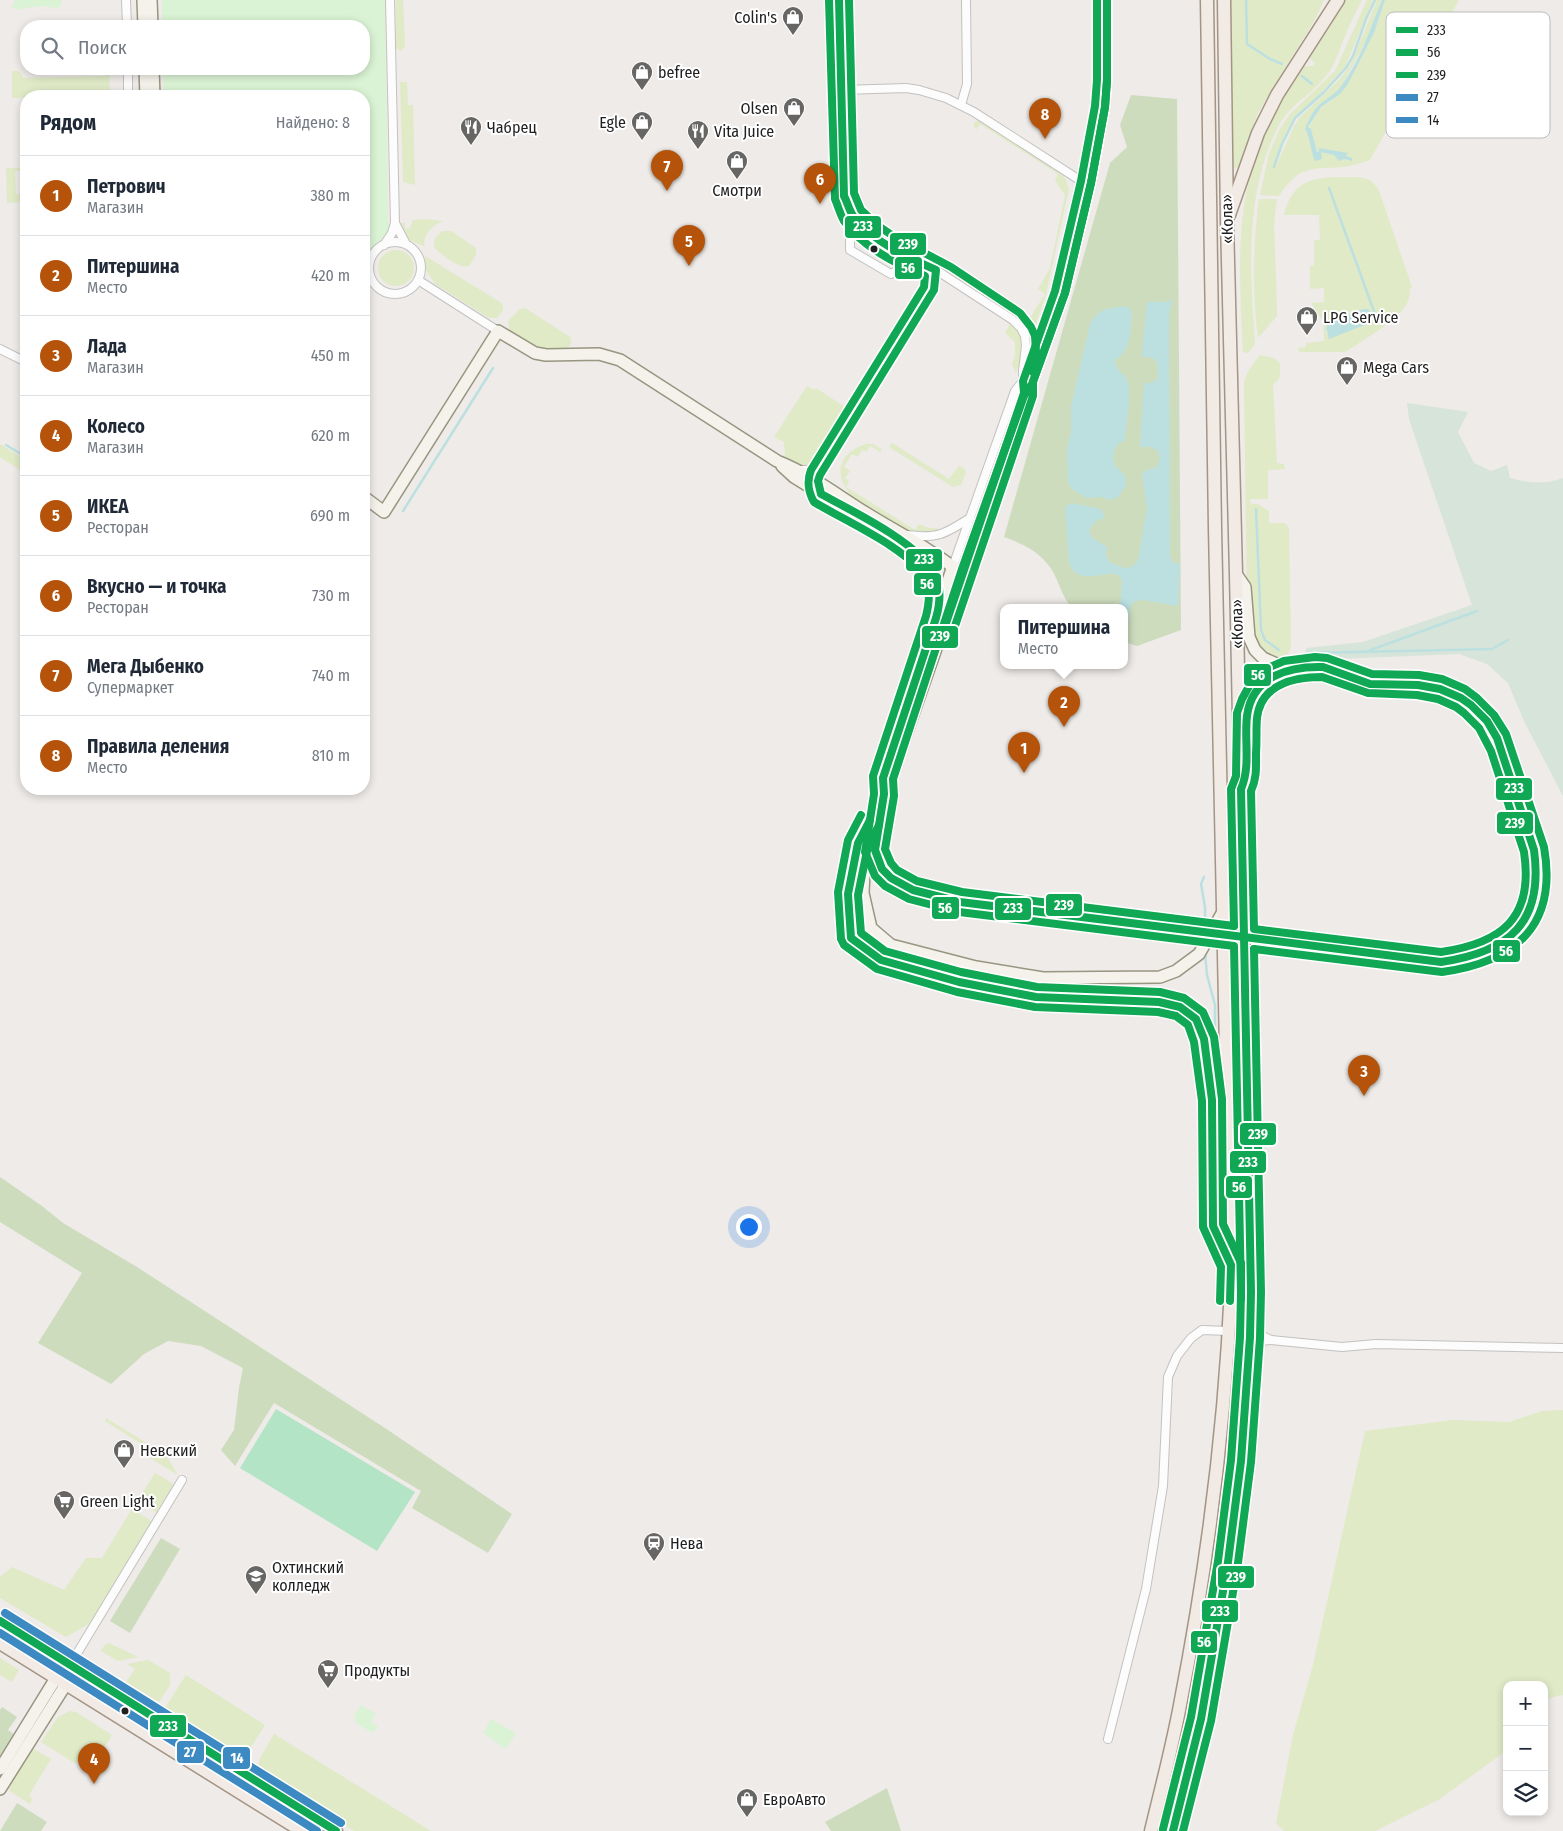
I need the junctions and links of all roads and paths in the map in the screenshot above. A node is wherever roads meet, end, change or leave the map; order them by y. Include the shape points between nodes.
1 (126, 0) edge
2 (143, 0) edge
3 (151, 0) edge
4 (390, 0) edge
5 (839, 0) edge
6 (966, 0) edge
7 (1097, 0) edge
8 (1207, 0) edge
9 (1224, 0) edge
10 (1333, 0) edge
11 (1338, 0) edge
12 (126, 20) edge
13 (144, 20) edge
14 (152, 20) edge
15 (1303, 56) junction
16 (128, 75) edge
17 (145, 75) edge
18 (154, 75) edge
19 (128, 90) edge
20 (146, 90) edge
21 (154, 90) edge
22 (842, 90) junction
23 (961, 105) junction
24 (1081, 181) junction
25 (852, 214) junction
26 (1227, 222) junction
27 (395, 223) junction
28 (406, 244) junction
29 (384, 245) junction
30 (916, 262) junction
31 (370, 264) edge
32 (936, 270) junction
33 (370, 272) edge
34 (418, 280) junction
35 (498, 331) junction
36 (0, 349) edge
37 (20, 359) edge
38 (1023, 381) junction
39 (778, 461) junction
40 (826, 465) junction
41 (800, 470) junction
42 (818, 481) junction
43 (821, 494) junction
44 (370, 502) edge
45 (970, 518) junction
46 (905, 535) junction
47 (912, 549) junction
48 (957, 574) junction
49 (1236, 574) junction
50 (940, 607) junction
51 (1300, 668) junction
52 (1241, 789) junction
53 (884, 794) junction
54 (1224, 910) junction
55 (1231, 1265) junction
56 (1250, 1324) junction
57 (1229, 1331) junction
58 (1271, 1340) junction
59 (1249, 1342) junction
60 (1563, 1348) edge
61 (182, 1480) dead end
62 (0, 1622) edge
63 (0, 1643) edge
64 (70, 1666) junction
65 (61, 1681) junction
66 (1108, 1739) dead end
67 (0, 1769) edge
68 (0, 1789) edge
69 (1174, 1828) edge
70 (302, 1831) edge
71 (336, 1831) edge
72 (1151, 1831) edge

1 - 12 street
2 - 13 street
3 - 14 street
4 - 27 street
5 - 22 street
6 - 23 street via 967,84
7 - 24 street via 1098,80
8 - 54 main road, «Кола»
9 - 26 main road, «Кола»
10 - 15 main road
11 - 15 main road
15 - 26 main road via 1258,134
16 - 19 street
17 - 20 street
18 - 21 street
22 - 23 street via 906,88
22 - 25 street via 844,196
23 - 24 street
24 - 38 street via 1055,291
25 - 30 street via 881,240
25 - 30 street via 850,250 891,274
26 - 49 main road, «Кола»
27 - 28 street
27 - 29 street
28 - 29 street via 392,242
28 - 34 street via 419,259 421,270
29 - 31 street via 373,254
30 - 32 street
32 - 38 street via 1021,328 1026,346
32 - 40 street via 934,290
33 - 34 street via 379,288 389,293 400,293
34 - 35 street
35 - 39 street via 535,353 599,354 620,360
35 - 44 street via 384,512
36 - 37 street
38 - 45 street via 1015,391
38 - 48 street via 1024,393
39 - 41 street
39 - 43 street via 794,478
40 - 41 street via 814,470
40 - 42 street
41 - 42 street
42 - 43 street
42 - 46 street
43 - 47 street
45 - 46 street via 942,535
45 - 48 street
46 - 48 street
47 - 48 street
47 - 50 street via 933,570
48 - 50 street
48 - 53 street
49 - 51 street via 1245,587 1247,630 1255,650 1263,658 1283,667
49 - 52 main road, «Кола»
50 - 53 street via 883,778
51 - 52 street via 1270,677 1252,698 1246,715 1246,778
51 - 53 street, bridge via 1327,667 1367,683 1434,687 1453,694 1481,714 1501,748 1534,850 1537,872 1529,911 1517,930 1502,943 1484,952 1441,962 960,902 913,890 886,874 875,850
52 - 56 main road, «Кола» via 1252,1292
53 - 54 street via 865,851 862,893 871,928 891,945 976,967 1044,978 1160,977 1176,971 1199,954
53 - 55 street via 858,843 848,894 851,938 881,960 959,982 1036,997 1159,1002 1180,1007 1196,1019 1204,1039 1212,1100 1213,1226
54 - 55 main road, «Кола»
55 - 57 main road, «Кола»
56 - 58 street via 1258,1334
56 - 59 main road, «Кола»
57 - 66 street via 1202,1330 1191,1338 1177,1356 1168,1377 1163,1486 1146,1589
57 - 72 main road, «Кола» via 1219,1458 1203,1571 1180,1706
58 - 59 street
58 - 60 street via 1342,1347 1376,1344
59 - 69 main road, «Кола» via 1241,1461 1228,1562 1201,1719
61 - 64 street
62 - 64 main road
63 - 65 main road
64 - 65 street
64 - 71 main road
65 - 67 street
65 - 68 street
65 - 70 main road

